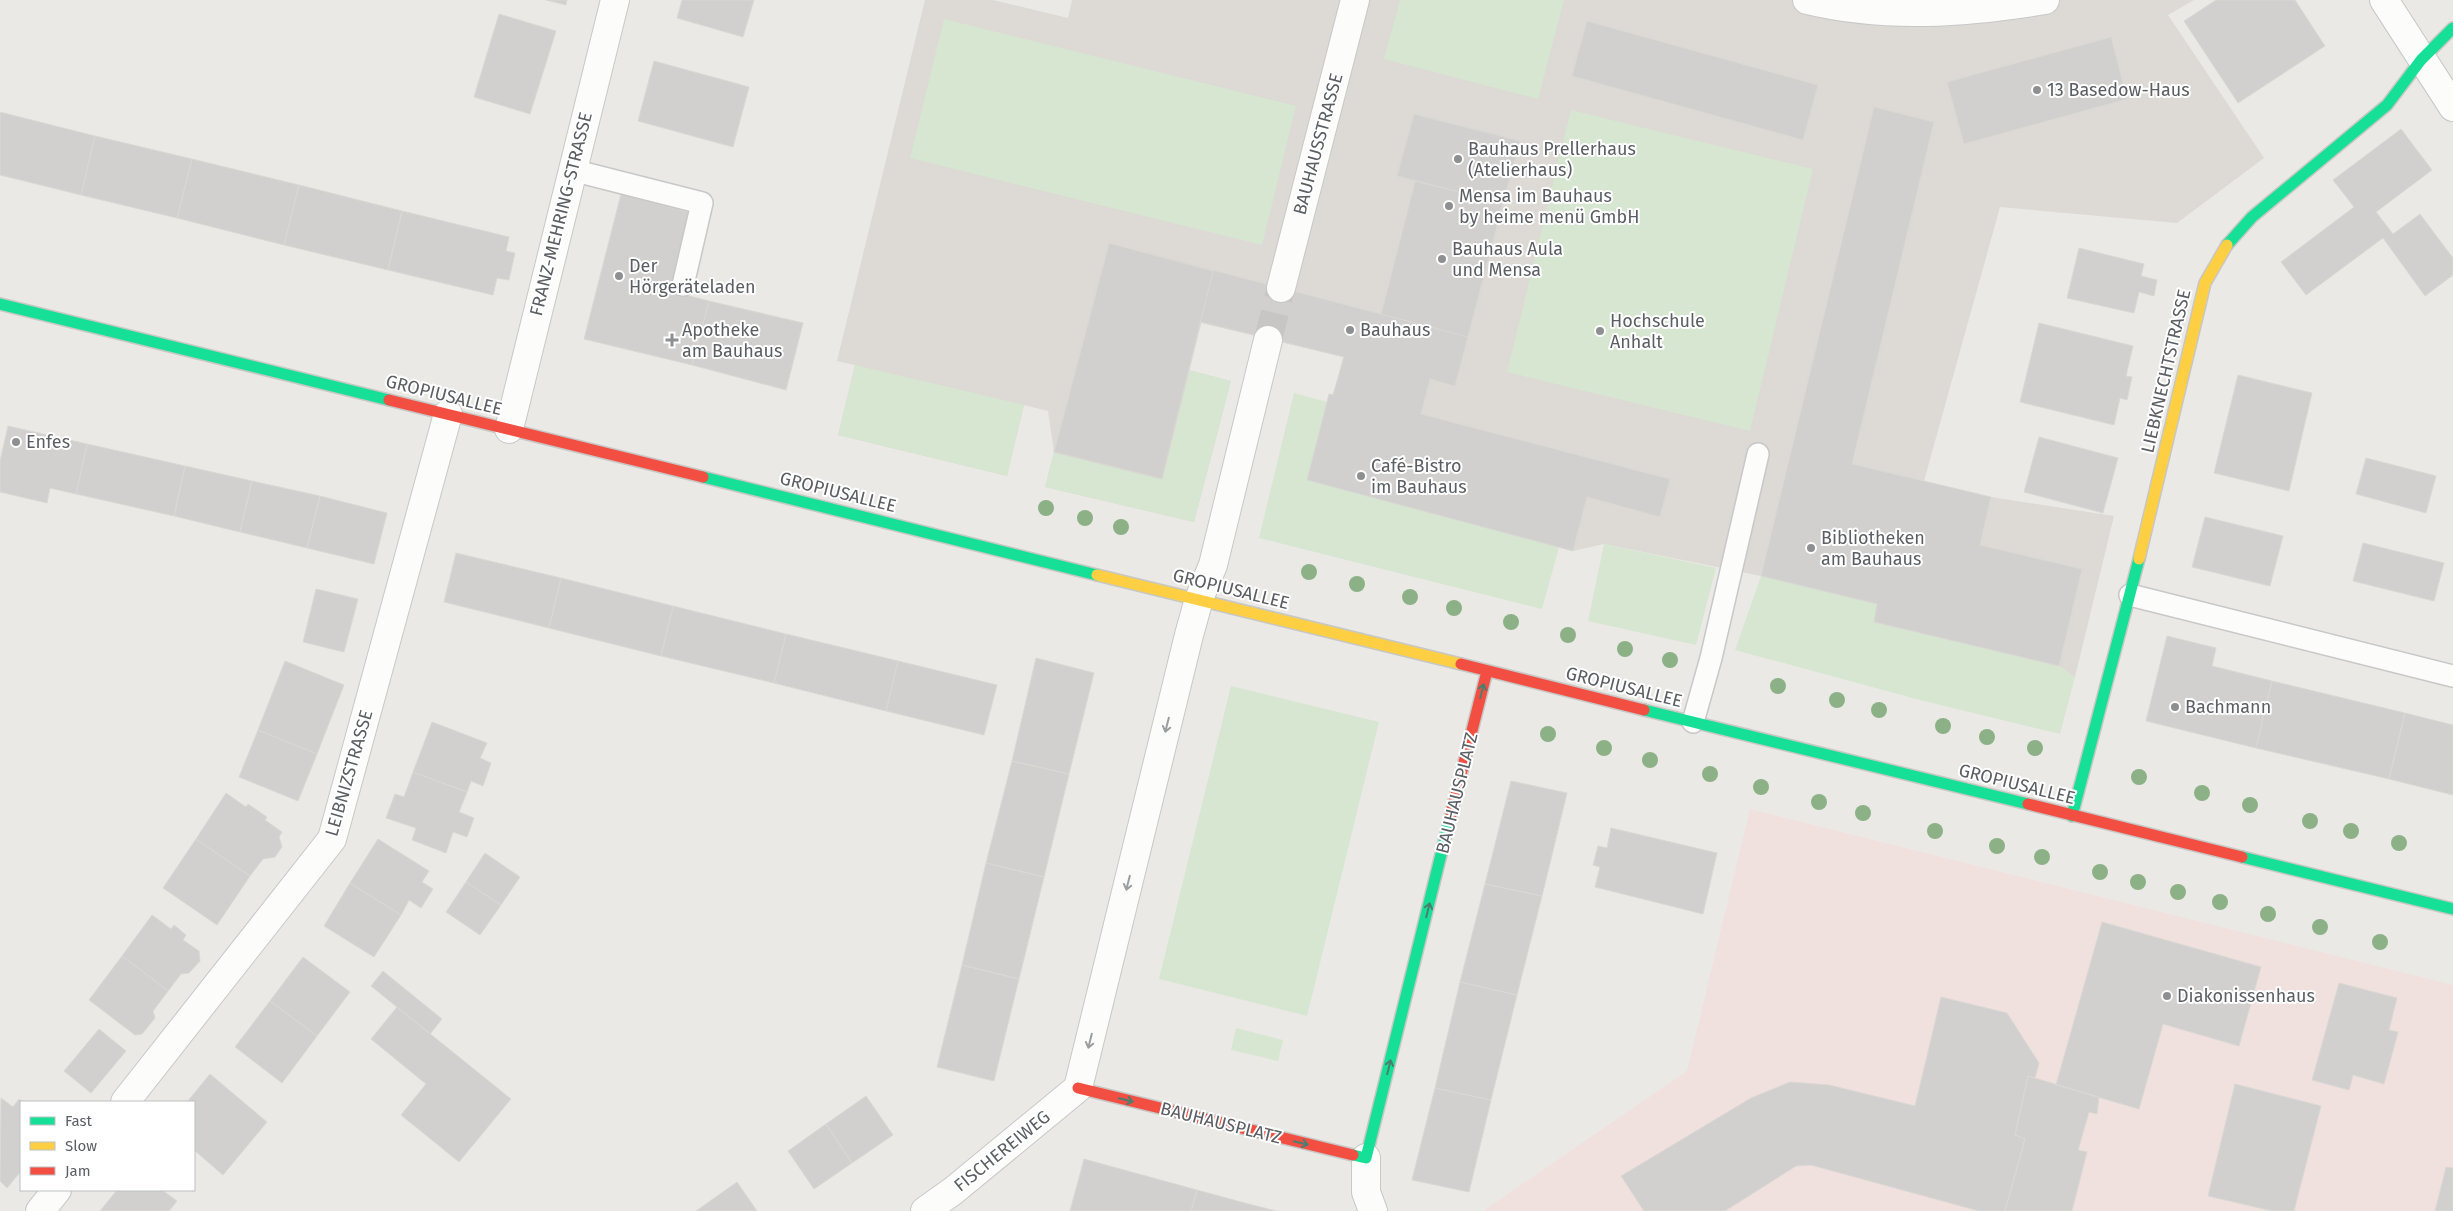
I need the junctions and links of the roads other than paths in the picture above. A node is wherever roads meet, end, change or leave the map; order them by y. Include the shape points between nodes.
1 (615, 0) edge
2 (1355, 0) edge
3 (1807, 0) edge
4 (2046, 0) edge
5 (2384, 0) edge
6 (2453, 28) edge
7 (2421, 60) junction
8 (2453, 107) edge
9 (572, 170) junction
10 (683, 285) dead end
11 (1281, 288) tunnel mouth
12 (0, 304) edge
13 (1268, 340) tunnel mouth
14 (448, 414) junction
15 (509, 429) junction
16 (1758, 454) dead end
17 (2130, 594) junction
18 (1200, 599) junction
19 (1487, 671) junction
20 (2453, 676) edge
21 (1693, 722) junction
22 (2072, 816) junction
23 (2453, 909) edge
24 (1078, 1088) junction
25 (126, 1101) edge
26 (1366, 1158) junction
27 (56, 1191) edge
28 (40, 1211) edge
29 (924, 1211) edge
30 (1373, 1211) edge

1 - 9 street, FRANZ-MEHRING-STRASSE
2 - 11 street, BAUHAUSSTRASSE
3 - 4 street via 1837,7 1917,14 1984,10
5 - 7 street
6 - 7 street, LIEBKNECHTSTRASSE
7 - 8 street
7 - 17 street, LIEBKNECHTSTRASSE via 2387,105 2252,217 2222,250 2205,283
9 - 10 lane via 702,203
9 - 15 street, FRANZ-MEHRING-STRASSE
12 - 14 street, GROPIUSALLEE
13 - 18 street via 1213,565
14 - 15 street, GROPIUSALLEE
14 - 25 street, LEIBNIZSTRASSE via 332,839
15 - 18 street, GROPIUSALLEE
16 - 21 lane
17 - 20 lane
17 - 22 street, LIEBKNECHTSTRASSE
18 - 19 street, GROPIUSALLEE
18 -> 24 street
19 - 21 street, GROPIUSALLEE
26 -> 19 street, BAUHAUSPLATZ
21 - 22 street, GROPIUSALLEE
22 - 23 street, GROPIUSALLEE
24 -> 26 street, BAUHAUSPLATZ
24 - 29 street, FISCHEREIWEG
26 - 30 street via 1366,1192
27 - 28 street

